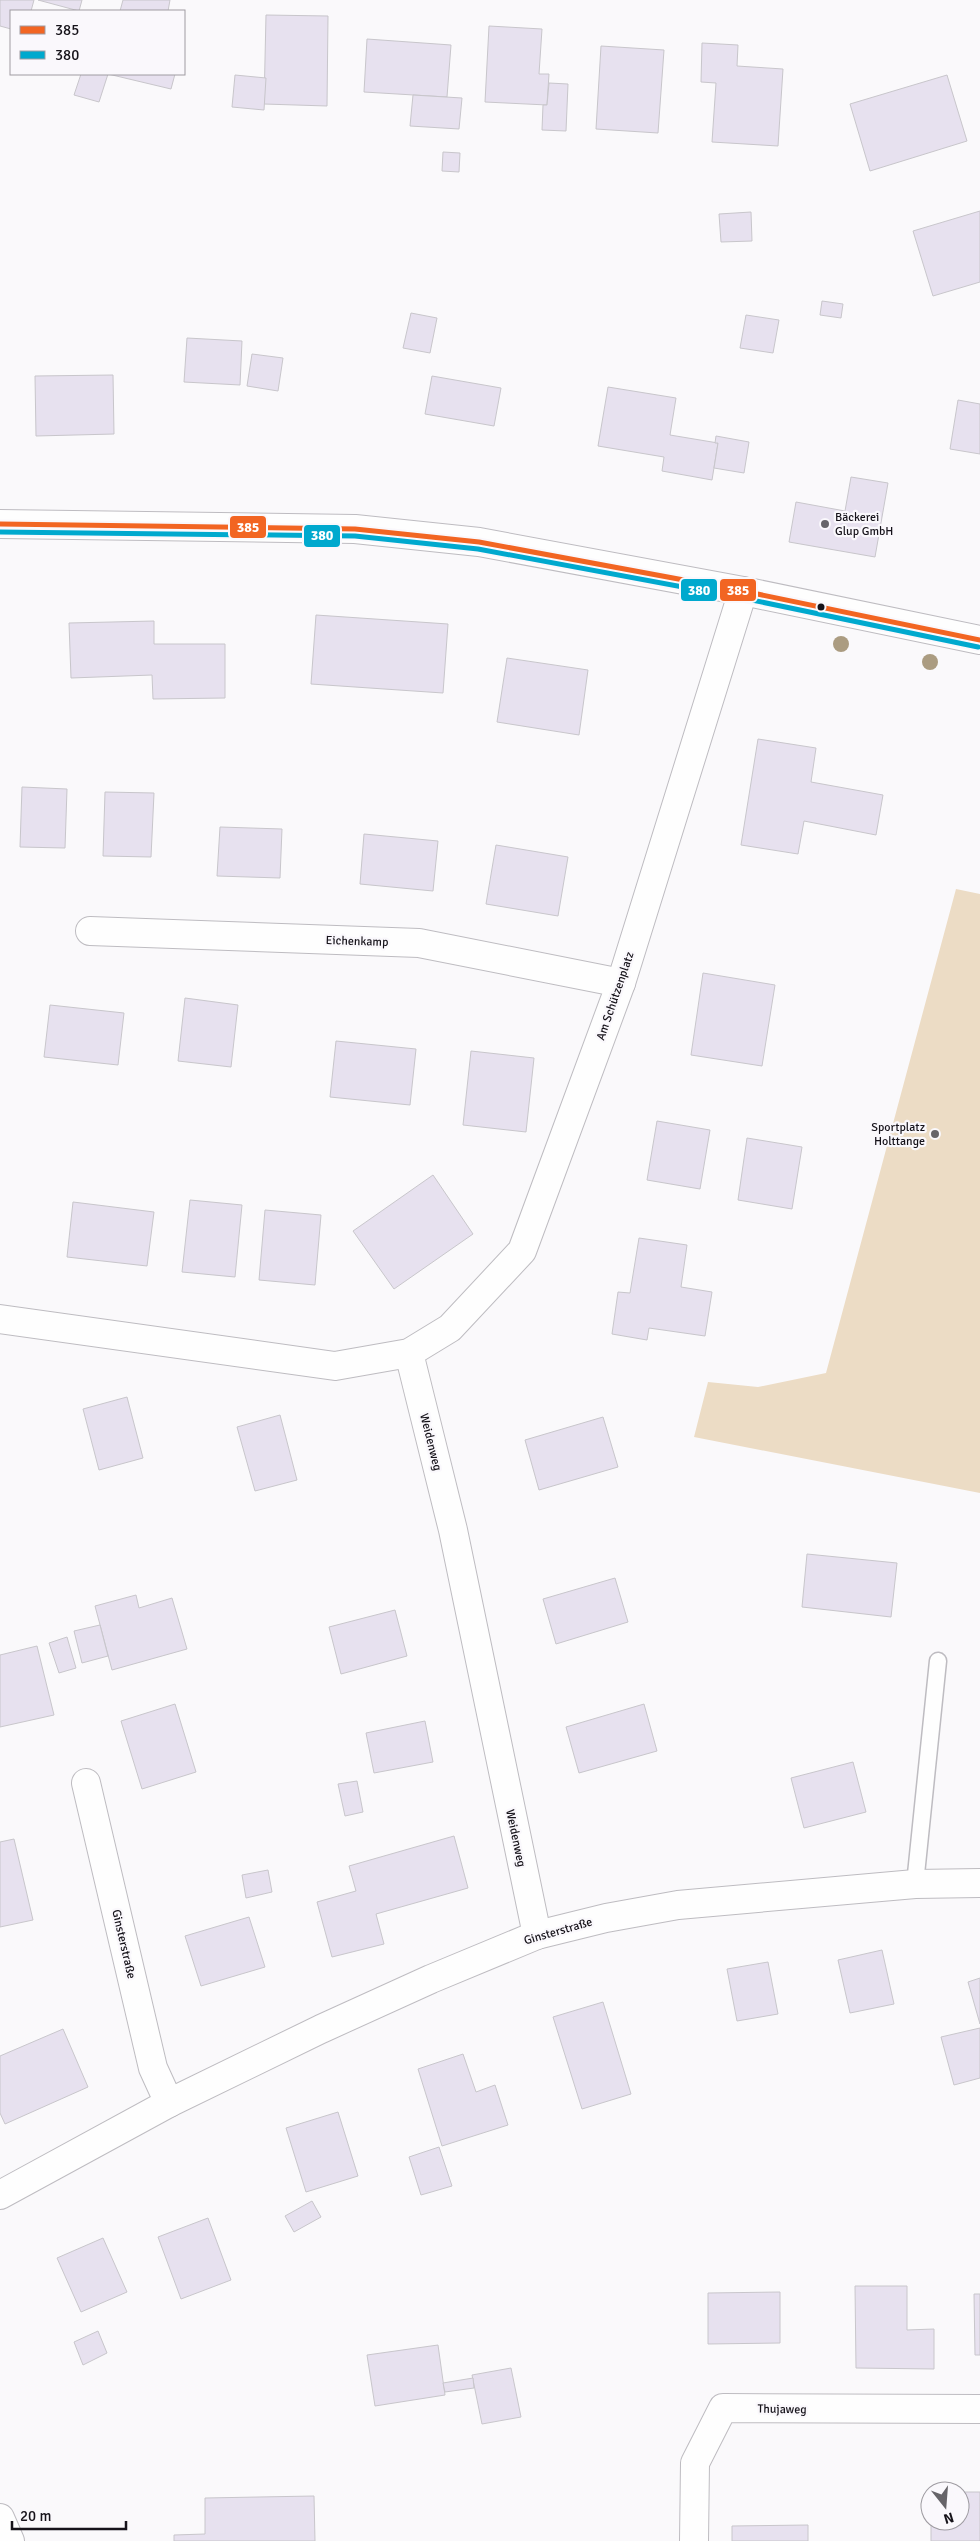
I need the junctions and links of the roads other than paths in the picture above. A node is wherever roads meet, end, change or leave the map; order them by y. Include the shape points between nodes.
1 (0, 524) edge
2 (743, 591) junction
3 (980, 640) edge
4 (90, 931) dead end
5 (621, 984) junction
6 (0, 1319) edge
7 (409, 1353) junction
8 (938, 1661) dead end
9 (86, 1784) dead end
10 (980, 1883) edge
11 (914, 1884) junction
12 (537, 1935) junction
13 (170, 2103) junction
14 (0, 2195) edge
15 (980, 2409) edge
16 (0, 2518) edge
17 (10, 2541) edge
18 (694, 2541) edge

1 - 2 street via 355,529 479,542
2 - 3 street
2 - 5 street, Am Schützenplatz
4 - 5 street, Eichenkamp via 419,943
5 - 7 street, Am Schützenplatz via 522,1251 450,1328
6 - 7 street via 334,1366
7 - 12 street, Weidenweg via 453,1530
8 - 11 lane
9 - 13 street, Ginsterstraße via 153,2068
10 - 11 street, Ginsterstraße
11 - 12 street, Ginsterstraße via 678,1905
12 - 13 street, Ginsterstraße via 321,2029
13 - 14 street, Ginsterstraße
15 - 18 street, Thujaweg via 723,2408 695,2463
16 - 17 street

